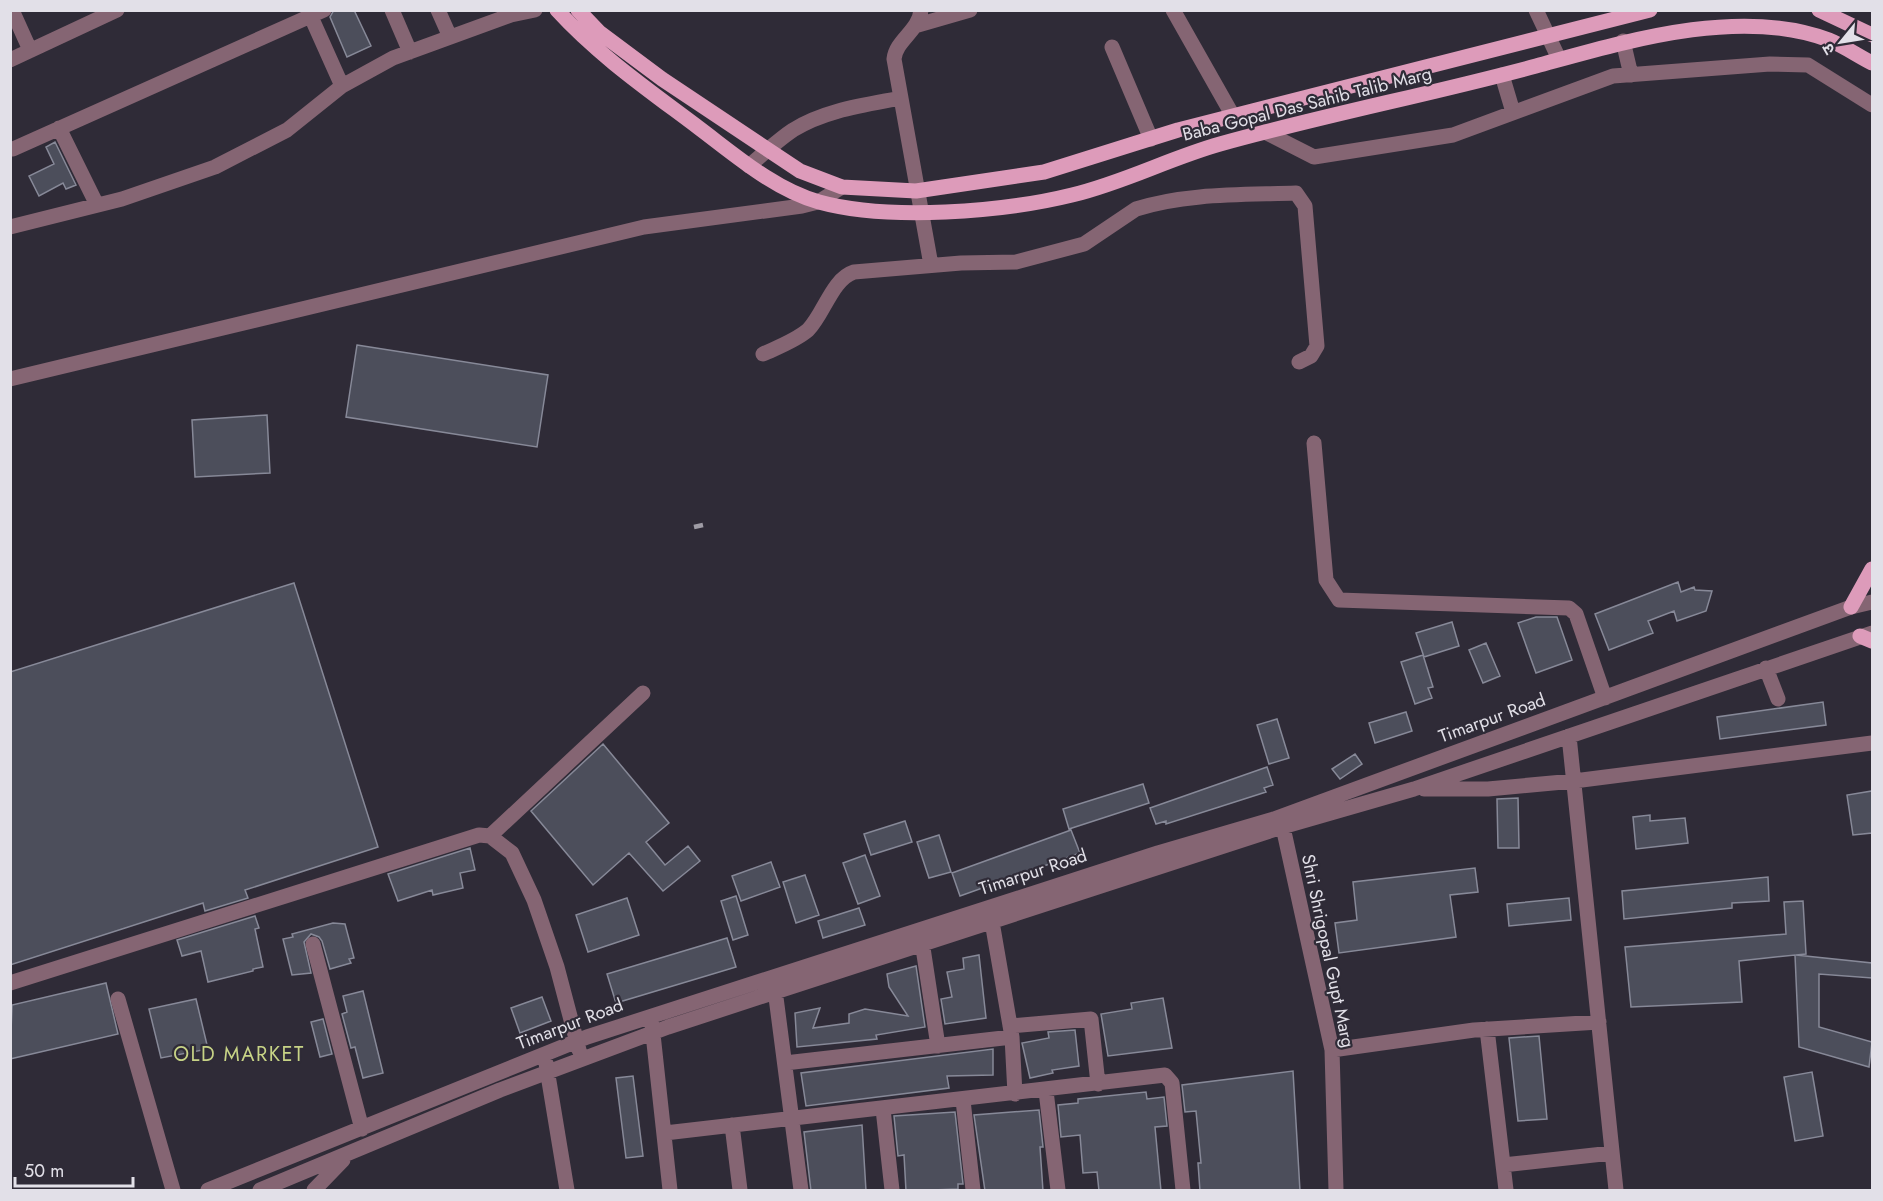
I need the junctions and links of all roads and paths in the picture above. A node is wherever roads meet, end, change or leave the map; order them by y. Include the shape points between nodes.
1 (12, 10) edge
2 (117, 10) edge
3 (392, 10) edge
4 (438, 10) edge
5 (535, 10) edge
6 (557, 10) edge
7 (578, 10) edge
8 (970, 10) edge
9 (1173, 10) edge
10 (1536, 10) edge
11 (1650, 10) edge
12 (1819, 10) edge
13 (314, 12) edge
14 (920, 18) edge
15 (1872, 35) edge
16 (1548, 36) junction
17 (450, 37) junction
18 (1623, 41) junction
19 (1112, 47) dead end
20 (30, 50) junction
21 (410, 52) junction
22 (1559, 59) junction
23 (10, 60) edge
24 (1872, 63) edge
25 (1502, 75) junction
26 (1631, 75) junction
27 (342, 86) junction
28 (901, 99) junction
29 (1872, 105) edge
30 (1513, 112) junction
31 (1233, 116) junction
32 (59, 128) junction
33 (1265, 132) junction
34 (1151, 139) junction
35 (13, 149) dead end
36 (767, 151) junction
37 (749, 165) junction
38 (842, 187) junction
39 (916, 191) junction
40 (818, 202) junction
41 (97, 205) junction
42 (920, 213) junction
43 (10, 227) edge
44 (931, 265) junction
45 (763, 354) dead end
46 (1299, 362) dead end
47 (10, 379) edge
48 (1314, 443) dead end
49 (1872, 569) edge
50 (1872, 602) edge
51 (1851, 607) junction
52 (1868, 636) edge
53 (1766, 668) junction
54 (643, 693) dead end
55 (1605, 698) junction
56 (1778, 699) dead end
57 (1569, 736) junction
58 (1872, 743) edge
59 (1409, 769) junction
60 (1574, 781) junction
61 (1414, 789) junction
62 (1281, 822) junction
63 (490, 836) junction
64 (990, 907) junction
65 (991, 924) junction
66 (921, 937) junction
67 (313, 944) dead end
68 (10, 983) edge
69 (775, 984) junction
70 (118, 999) dead end
71 (650, 1016) junction
72 (1599, 1022) junction
73 (1487, 1029) junction
74 (653, 1032) junction
75 (1011, 1032) junction
76 (576, 1041) junction
77 (938, 1046) junction
78 (1332, 1050) junction
79 (544, 1053) junction
80 (581, 1058) junction
81 (785, 1063) junction
82 (548, 1072) junction
83 (1098, 1084) junction
84 (1046, 1091) junction
85 (1015, 1094) junction
86 (963, 1100) junction
87 (883, 1109) junction
88 (792, 1118) junction
89 (732, 1125) junction
90 (362, 1129) junction
91 (665, 1133) junction
92 (1612, 1153) junction
93 (346, 1156) junction
94 (1503, 1165) junction
95 (172, 1191) edge
96 (208, 1191) edge
97 (260, 1191) edge
98 (314, 1191) edge
99 (567, 1191) edge
100 (670, 1191) edge
101 (740, 1191) edge
102 (801, 1191) edge
103 (892, 1191) edge
104 (973, 1191) edge
105 (1058, 1191) edge
106 (1183, 1191) edge
107 (1336, 1191) edge
108 (1506, 1191) edge
109 (1616, 1191) edge

1 - 20 street
2 - 20 street
3 - 21 street
4 - 17 street
5 - 17 street
6 - 37 main road, Baba Gopal Das Sahib Talib Marg via 612,63
7 - 36 main road, Baba Gopal Das Sahib Talib Marg via 599,32
8 - 14 street
9 - 31 street
10 - 16 street
11 - 16 main road, Baba Gopal Das Sahib Talib Marg
12 - 15 main road
13 - 27 street
13 - 32 street
14 - 28 street via 894,56
16 - 22 street
16 - 31 main road, Baba Gopal Das Sahib Talib Marg
17 - 21 street
18 - 22 main road, Baba Gopal Das Sahib Talib Marg
18 - 24 main road, Baba Gopal Das Sahib Talib Marg via 1701,29 1774,29 1829,40
18 - 26 street
19 - 34 street
20 - 23 street
21 - 27 street
22 - 25 main road, Baba Gopal Das Sahib Talib Marg
25 - 30 street
25 - 33 main road, Baba Gopal Das Sahib Talib Marg
26 - 29 street via 1770,64 1808,65
26 - 30 street via 1612,76
27 - 41 street via 286,130 231,159
28 - 36 street via 855,107 813,121 793,130
28 - 39 street
30 - 33 street via 1453,135 1314,157
31 - 34 main road, Baba Gopal Das Sahib Talib Marg
32 - 35 street
32 - 41 street
33 - 42 main road, Baba Gopal Das Sahib Talib Marg via 1186,154 1069,196
34 - 39 main road, Baba Gopal Das Sahib Talib Marg via 1044,172
36 - 37 street
36 - 38 main road, Baba Gopal Das Sahib Talib Marg via 800,171
37 - 40 main road, Baba Gopal Das Sahib Talib Marg
38 - 39 main road, Baba Gopal Das Sahib Talib Marg
38 - 40 street
39 - 42 street
40 - 42 main road, Baba Gopal Das Sahib Talib Marg
40 - 47 street via 644,227
41 - 43 street
42 - 44 street
44 - 45 street via 847,274 808,330
44 - 46 street via 1016,262 1084,244 1145,206 1198,197 1296,193 1305,206 1317,345 1311,356
48 - 55 street via 1326,580 1339,600 1569,608 1576,614
49 - 51 main road
50 - 51 street, Timarpur Road
51 - 55 street, Timarpur Road
52 - 53 street, Timarpur Road
53 - 56 street
53 - 57 street, Timarpur Road
54 - 63 street
55 - 59 street, Timarpur Road
57 - 60 street
57 - 61 street, Timarpur Road
58 - 60 street
59 - 61 street
59 - 62 street, Timarpur Road
60 - 61 street via 1476,789
60 - 72 street
61 - 62 street, Timarpur Road
62 - 64 street, Timarpur Road
62 - 65 street, Timarpur Road
62 - 78 street, Shri Shrigopal Gupt Marg
63 - 68 street via 478,835
63 - 76 street via 512,853 534,900
64 - 65 street
64 - 66 street, Timarpur Road
65 - 66 street, Timarpur Road
65 - 75 street
66 - 69 street, Timarpur Road
66 - 77 street
67 - 90 street
69 - 71 street, Timarpur Road
69 - 74 street, Timarpur Road
69 - 81 street
70 - 95 street
71 - 74 street
71 - 76 street, Timarpur Road
72 - 73 street
72 - 92 street
73 - 78 street
73 - 94 street
74 - 80 street, Timarpur Road
74 - 91 street
75 - 77 street
75 - 83 street via 1091,1019
75 - 85 street
76 - 79 street, Timarpur Road
76 - 80 street
77 - 81 street
78 - 107 street, Shri Shrigopal Gupt Marg
79 - 82 street
79 - 90 street, Timarpur Road
80 - 82 street, Timarpur Road
81 - 88 street
82 - 93 street, Timarpur Road
82 - 99 street
83 - 84 street
83 - 106 street via 1165,1075 1169,1078
84 - 85 street
84 - 105 street
85 - 86 street
86 - 87 street
86 - 104 street
87 - 88 street
87 - 103 street
88 - 89 street
88 - 102 street
89 - 91 street
89 - 101 street
90 - 96 street, Timarpur Road
91 - 100 street
92 - 94 street
92 - 109 street
93 - 97 street, Timarpur Road
93 - 98 street
94 - 108 street

